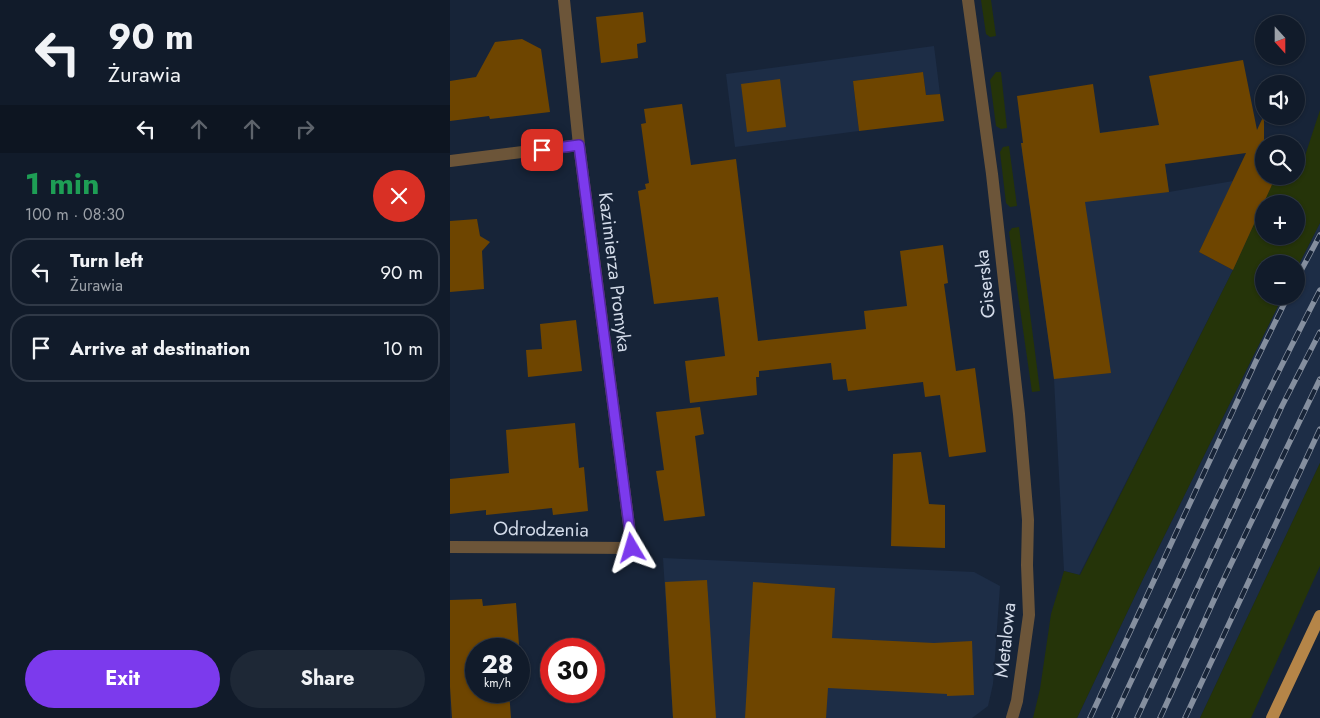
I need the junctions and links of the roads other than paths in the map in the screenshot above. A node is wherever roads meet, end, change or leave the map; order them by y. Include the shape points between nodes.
1 (564, 0) edge
2 (968, 0) edge
3 (579, 145) junction
4 (450, 161) edge
5 (450, 547) edge
6 (632, 548) joint
7 (1027, 565) joint
8 (1320, 616) edge
9 (1012, 718) edge
10 (1272, 718) edge

1 - 3 street, Kazimierza Promyka
2 - 7 street, Giserska via 992,174 1019,414 1028,520
3 - 4 street
3 - 6 street, Kazimierza Promyka
5 - 6 street, Odrodzenia
7 - 9 street, Metalowa via 1029,615
8 - 10 main road

